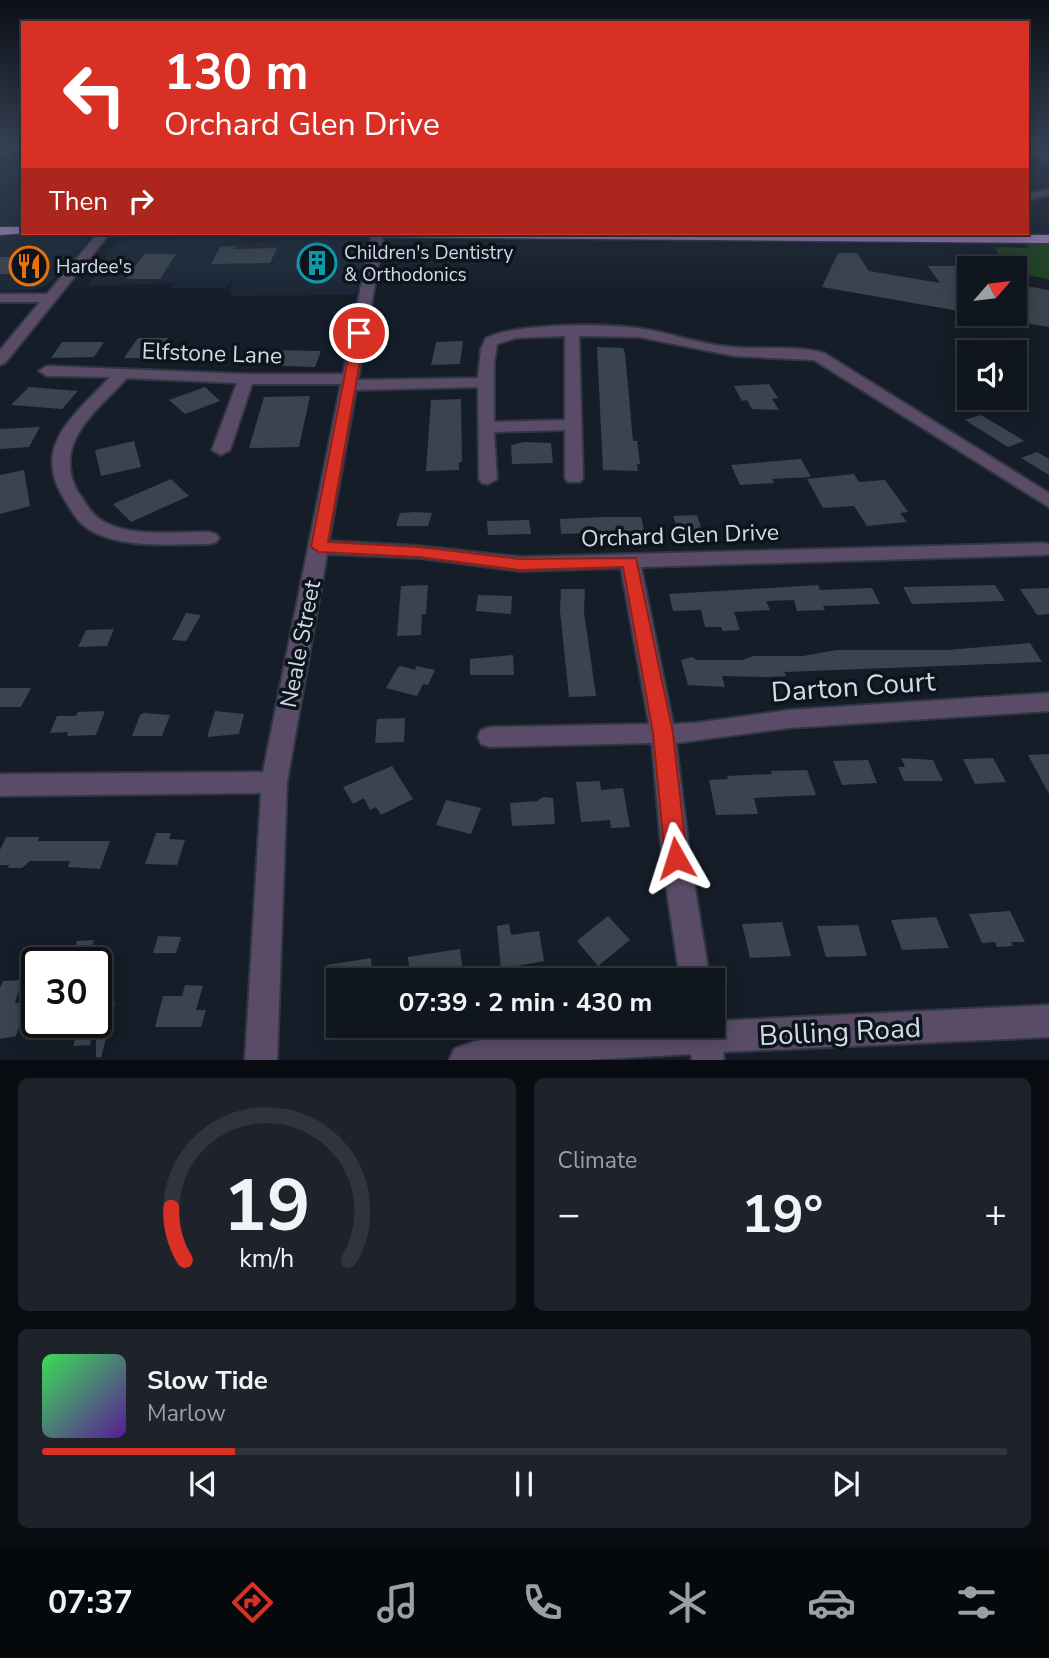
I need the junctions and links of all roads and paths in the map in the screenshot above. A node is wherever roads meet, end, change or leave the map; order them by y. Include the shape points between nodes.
1 (0, 221) edge
2 (21, 221) edge
3 (1029, 230) edge
4 (1049, 230) edge
5 (0, 231) edge
6 (21, 231) edge
7 (102, 235) edge
8 (377, 235) edge
9 (715, 235) edge
10 (993, 235) edge
11 (1049, 239) edge
12 (0, 298) edge
13 (51, 298) junction
14 (572, 332) junction
15 (0, 360) edge
16 (47, 371) dead end
17 (123, 373) junction
18 (487, 376) junction
19 (246, 379) junction
20 (350, 379) junction
21 (573, 425) junction
22 (486, 427) junction
23 (221, 450) dead end
24 (574, 478) dead end
25 (488, 479) dead end
26 (1049, 501) edge
27 (209, 538) dead end
28 (319, 547) junction
29 (1042, 549) dead end
30 (630, 562) junction
31 (1049, 702) edge
32 (663, 733) junction
33 (490, 737) dead end
34 (274, 782) junction
35 (0, 785) edge
36 (693, 968) edge
37 (1049, 1021) edge
38 (705, 1041) edge
39 (261, 1059) edge
40 (465, 1059) edge

1 - 2 highway
3 - 4 highway
5 - 6 highway
7 - 13 street
8 - 20 street, Neale Street
9 - 10 highway via 970,239
10 - 11 highway
12 - 13 street
13 - 15 street
14 - 18 street via 498,337 487,351
14 - 21 street
14 - 26 street via 637,333 732,352 819,356
16 - 17 street
17 - 19 street, Elfstone Lane
17 - 27 street, Elfstone Lane via 65,442 61,456 64,483 91,523 111,531 133,537
18 - 20 street, Elfstone Lane
18 - 22 street
19 - 20 street, Elfstone Lane
19 - 23 street
20 - 28 street, Neale Street
21 - 22 street
21 - 24 street
22 - 25 street
28 - 30 street, Orchard Glen Drive via 520,564
28 - 34 street, Neale Street
29 - 30 street, Orchard Glen Drive
30 - 32 street
31 - 32 street, Darton Court via 789,719 695,733
32 - 33 street, Darton Court
32 - 36 street
34 - 35 street
34 - 39 street, Neale Street
37 - 38 street, Bolling Road
38 - 40 street, Bolling Road via 593,1043

